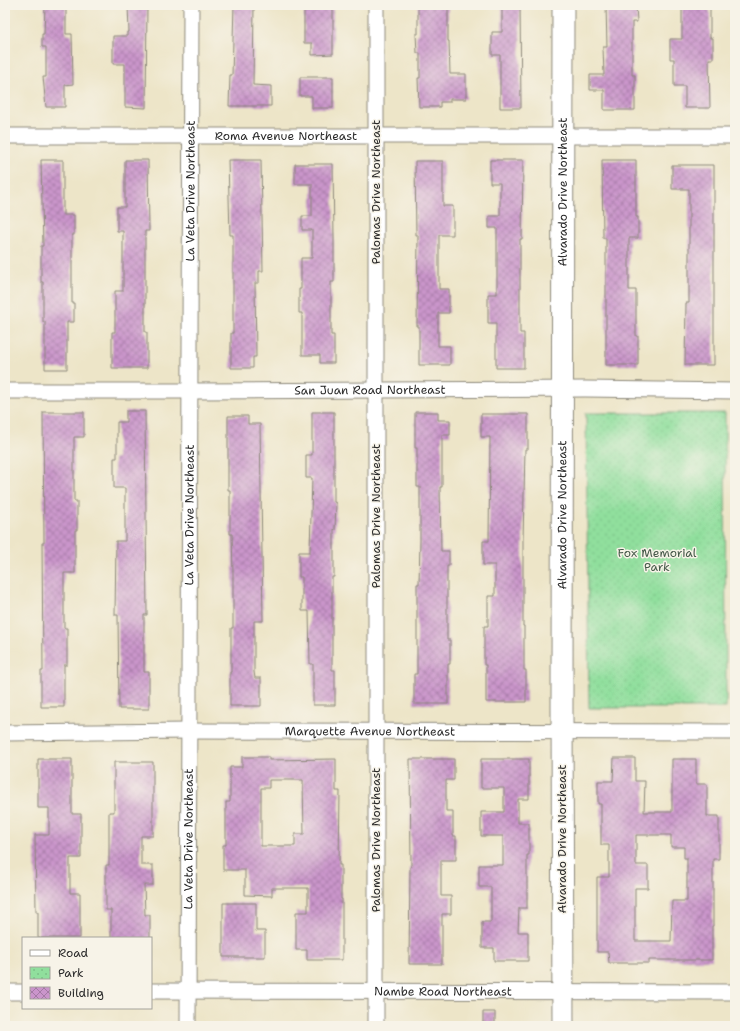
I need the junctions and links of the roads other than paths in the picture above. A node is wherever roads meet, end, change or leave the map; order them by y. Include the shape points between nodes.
1 (191, 5) edge
2 (376, 5) edge
3 (563, 5) edge
4 (5, 136) edge
5 (190, 136) junction
6 (376, 136) junction
7 (563, 136) junction
8 (735, 136) edge
9 (562, 389) junction
10 (376, 390) junction
11 (5, 391) edge
12 (189, 391) junction
13 (735, 391) edge
14 (189, 731) junction
15 (562, 731) junction
16 (376, 732) junction
17 (735, 732) edge
18 (5, 733) edge
19 (152, 991) edge
20 (188, 991) junction
21 (5, 992) edge
22 (22, 992) edge
23 (376, 992) junction
24 (563, 992) junction
25 (735, 992) edge
26 (188, 1026) edge
27 (376, 1026) edge
28 (563, 1026) edge

1 - 5 street, La Veta Drive Northeast
2 - 6 street, Palomas Drive Northeast
3 - 7 street, Alvarado Drive Northeast
4 - 5 street, Roma Avenue Northeast
5 - 6 street, Roma Avenue Northeast
5 - 12 street, La Veta Drive Northeast
6 - 7 street, Roma Avenue Northeast
6 - 10 street, Palomas Drive Northeast
7 - 8 street, Roma Avenue Northeast
7 - 9 street, Alvarado Drive Northeast
9 - 10 street, San Juan Road Northeast
9 - 13 street, San Juan Road Northeast
9 - 15 street, Alvarado Drive Northeast
10 - 12 street, San Juan Road Northeast
10 - 16 street, Palomas Drive Northeast
11 - 12 street, San Juan Road Northeast
12 - 14 street, La Veta Drive Northeast
14 - 16 street, Marquette Avenue Northeast
14 - 18 street, Marquette Avenue Northeast
14 - 20 street, La Veta Drive Northeast
15 - 16 street, Marquette Avenue Northeast
15 - 17 street, Marquette Avenue Northeast
15 - 24 street, Alvarado Drive Northeast
16 - 23 street, Palomas Drive Northeast
19 - 20 street, Nambe Road Northeast
20 - 23 street, Nambe Road Northeast
20 - 26 street, La Veta Drive Northeast
21 - 22 street
23 - 24 street, Nambe Road Northeast
23 - 27 street, Palomas Drive Northeast
24 - 25 street, Nambe Road Northeast
24 - 28 street, Alvarado Drive Northeast

